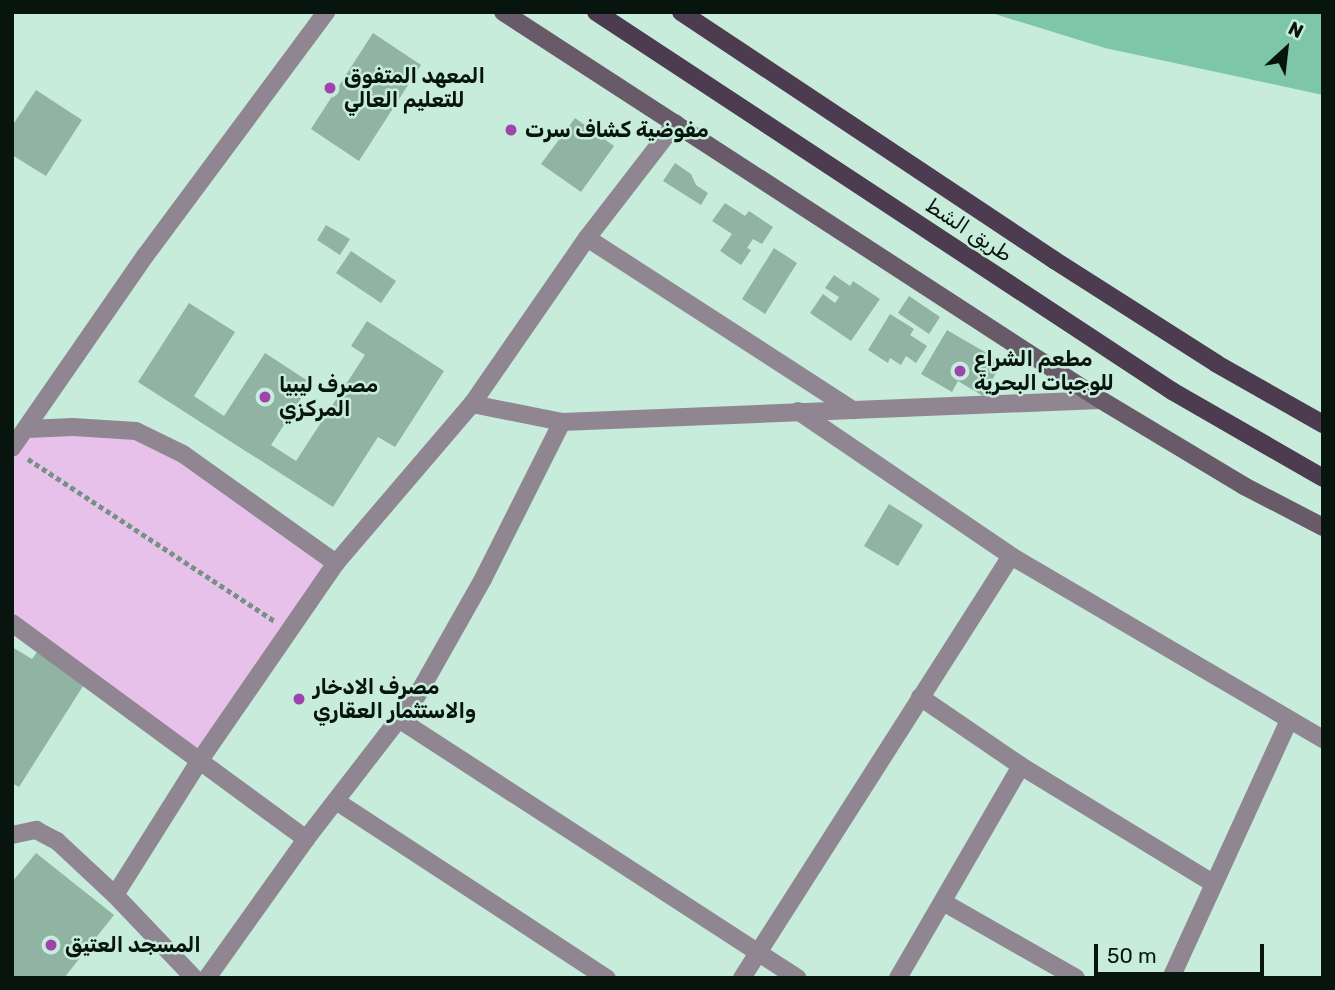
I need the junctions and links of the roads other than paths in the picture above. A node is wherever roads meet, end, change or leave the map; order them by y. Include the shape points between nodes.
1 (326, 12) edge
2 (503, 12) edge
3 (596, 12) edge
4 (681, 12) edge
5 (676, 123) junction
6 (587, 238) junction
7 (1101, 400) junction
8 (472, 404) junction
9 (798, 411) junction
10 (853, 411) junction
11 (562, 422) junction
12 (1323, 424) edge
13 (27, 429) junction
14 (18, 452) edge
15 (1323, 478) edge
16 (1323, 527) edge
17 (1011, 556) junction
18 (336, 563) junction
19 (12, 623) edge
20 (920, 697) junction
21 (400, 720) junction
22 (1289, 720) junction
23 (1323, 739) edge
24 (198, 763) junction
25 (1021, 766) junction
26 (336, 801) junction
27 (12, 835) edge
28 (306, 839) junction
29 (1213, 883) junction
30 (115, 895) junction
31 (943, 902) junction
32 (759, 953) junction
33 (194, 978) edge
34 (207, 978) edge
35 (607, 978) edge
36 (742, 978) edge
37 (798, 978) edge
38 (898, 978) edge
39 (1076, 978) edge
40 (1171, 978) edge

1 - 13 street via 145,256
2 - 5 street
3 - 15 main road, طريق الشط via 1172,391
4 - 12 main road, طريق الشط via 1217,365
5 - 6 street
5 - 7 street
6 - 8 street
6 - 10 street
7 - 10 street
7 - 16 street via 1244,486
8 - 11 street
8 - 18 street
9 - 10 street
9 - 11 street
9 - 17 street
11 - 21 street via 442,655
13 - 14 street
13 - 18 street via 73,426 136,431 183,454
17 - 20 street
17 - 22 street
18 - 24 street
19 - 24 street
20 - 25 street
20 - 32 street
21 - 26 street
21 - 32 street
22 - 23 street
22 - 29 street
24 - 28 street
24 - 30 street
25 - 29 street
25 - 31 street
26 - 28 street
26 - 35 street
27 - 30 street via 36,830 57,841
28 - 34 street
29 - 40 street
30 - 33 street
31 - 38 street
31 - 39 street
32 - 36 street
32 - 37 street

